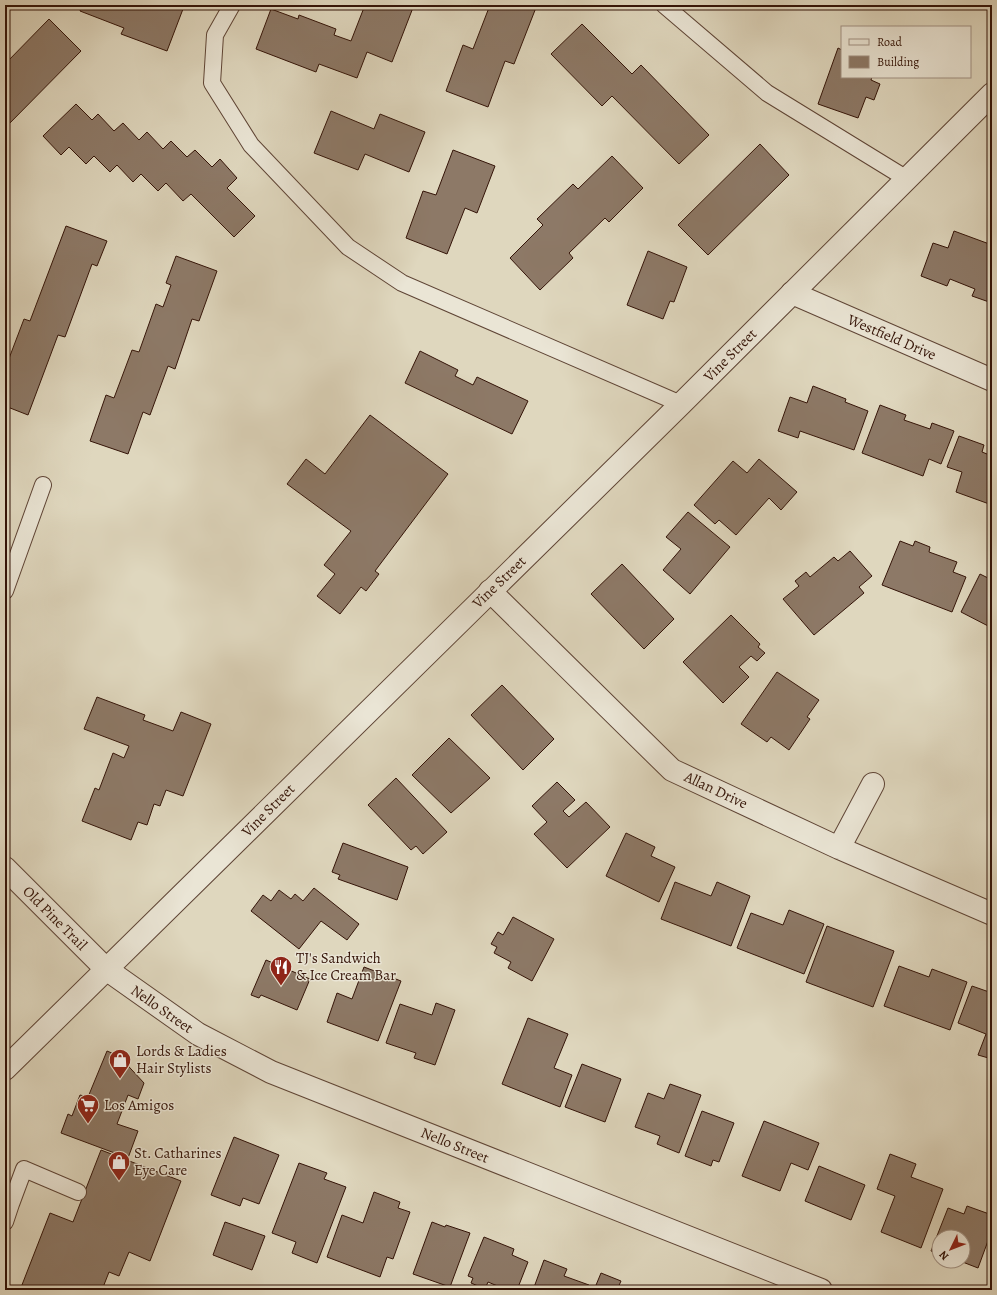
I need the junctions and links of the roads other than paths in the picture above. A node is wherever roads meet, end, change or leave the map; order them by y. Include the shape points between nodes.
1 (232, 5) edge
2 (664, 5) edge
3 (992, 94) edge
4 (907, 179) junction
5 (792, 293) junction
6 (992, 380) edge
7 (681, 404) junction
8 (43, 485) dead end
9 (5, 591) edge
10 (490, 591) junction
11 (873, 784) dead end
12 (840, 848) junction
13 (5, 868) edge
14 (992, 914) edge
15 (106, 969) junction
16 (5, 1069) edge
17 (78, 1192) dead end
18 (8, 1201) edge
19 (5, 1222) edge
20 (821, 1290) edge

1 - 7 lane via 215,35 212,83 251,145 348,247 402,283
2 - 4 lane via 767,93
3 - 4 street, Vine Street
4 - 5 street, Vine Street
5 - 6 street, Westfield Drive
5 - 7 street, Vine Street
7 - 10 street, Vine Street
8 - 9 lane
10 - 12 street, Allan Drive via 672,770
10 - 15 street, Vine Street
11 - 12 street
12 - 14 street, Allan Drive
13 - 15 street, Old Pine Trail
15 - 16 street, Vine Street
15 - 20 street, Nello Street via 198,1034 271,1072
17 - 18 lane via 24,1169
18 - 19 lane

